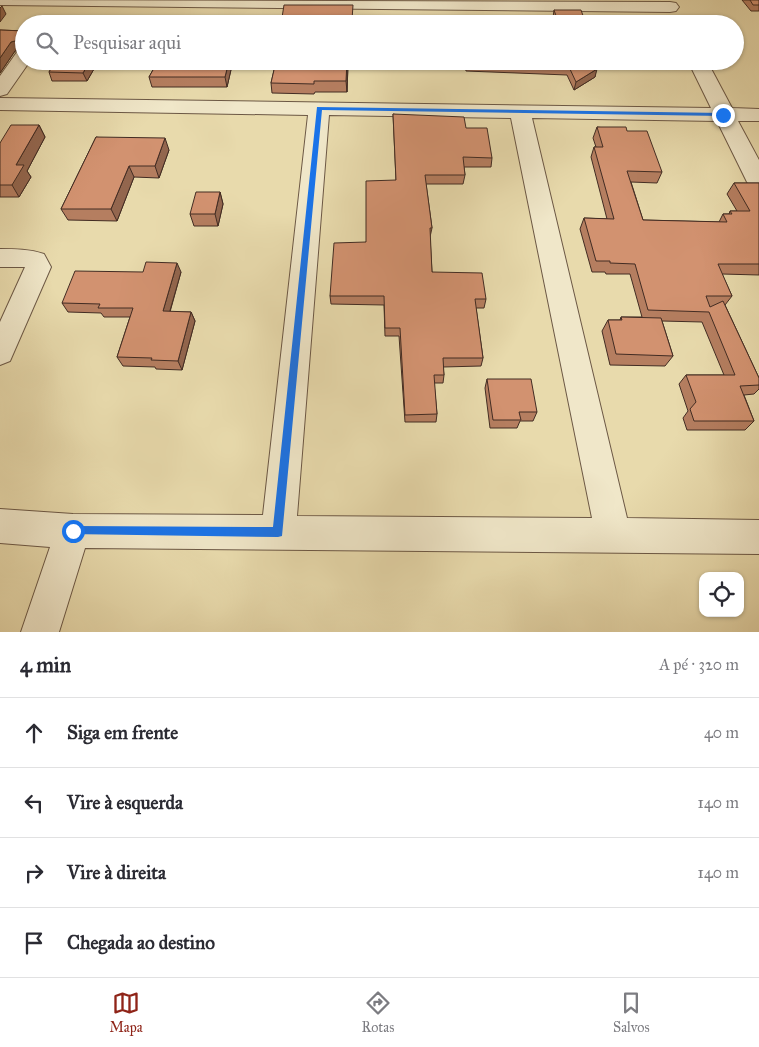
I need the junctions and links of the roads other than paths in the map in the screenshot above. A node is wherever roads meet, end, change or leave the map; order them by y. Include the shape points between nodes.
1 (0, 0) edge
2 (61, 1) edge
3 (383, 3) edge
4 (668, 4) edge
5 (52, 15) edge
6 (15, 69) edge
7 (700, 70) edge
8 (0, 90) edge
9 (0, 104) edge
10 (319, 108) junction
11 (520, 111) junction
12 (723, 115) junction
13 (759, 115) edge
14 (759, 182) edge
15 (0, 258) edge
16 (0, 354) edge
17 (0, 526) edge
18 (73, 531) junction
19 (278, 532) junction
20 (613, 534) junction
21 (759, 537) edge
22 (40, 632) edge

1 - 2 street
2 - 3 street
2 - 5 street
3 - 4 street
6 - 8 street
7 - 12 street
9 - 10 street
10 - 11 street
10 - 19 street
11 - 12 street
11 - 20 street
12 - 13 street
12 - 14 street
15 - 16 street via 28,258 38,267
17 - 18 street
18 - 19 street
18 - 22 street
19 - 20 street
20 - 21 street

